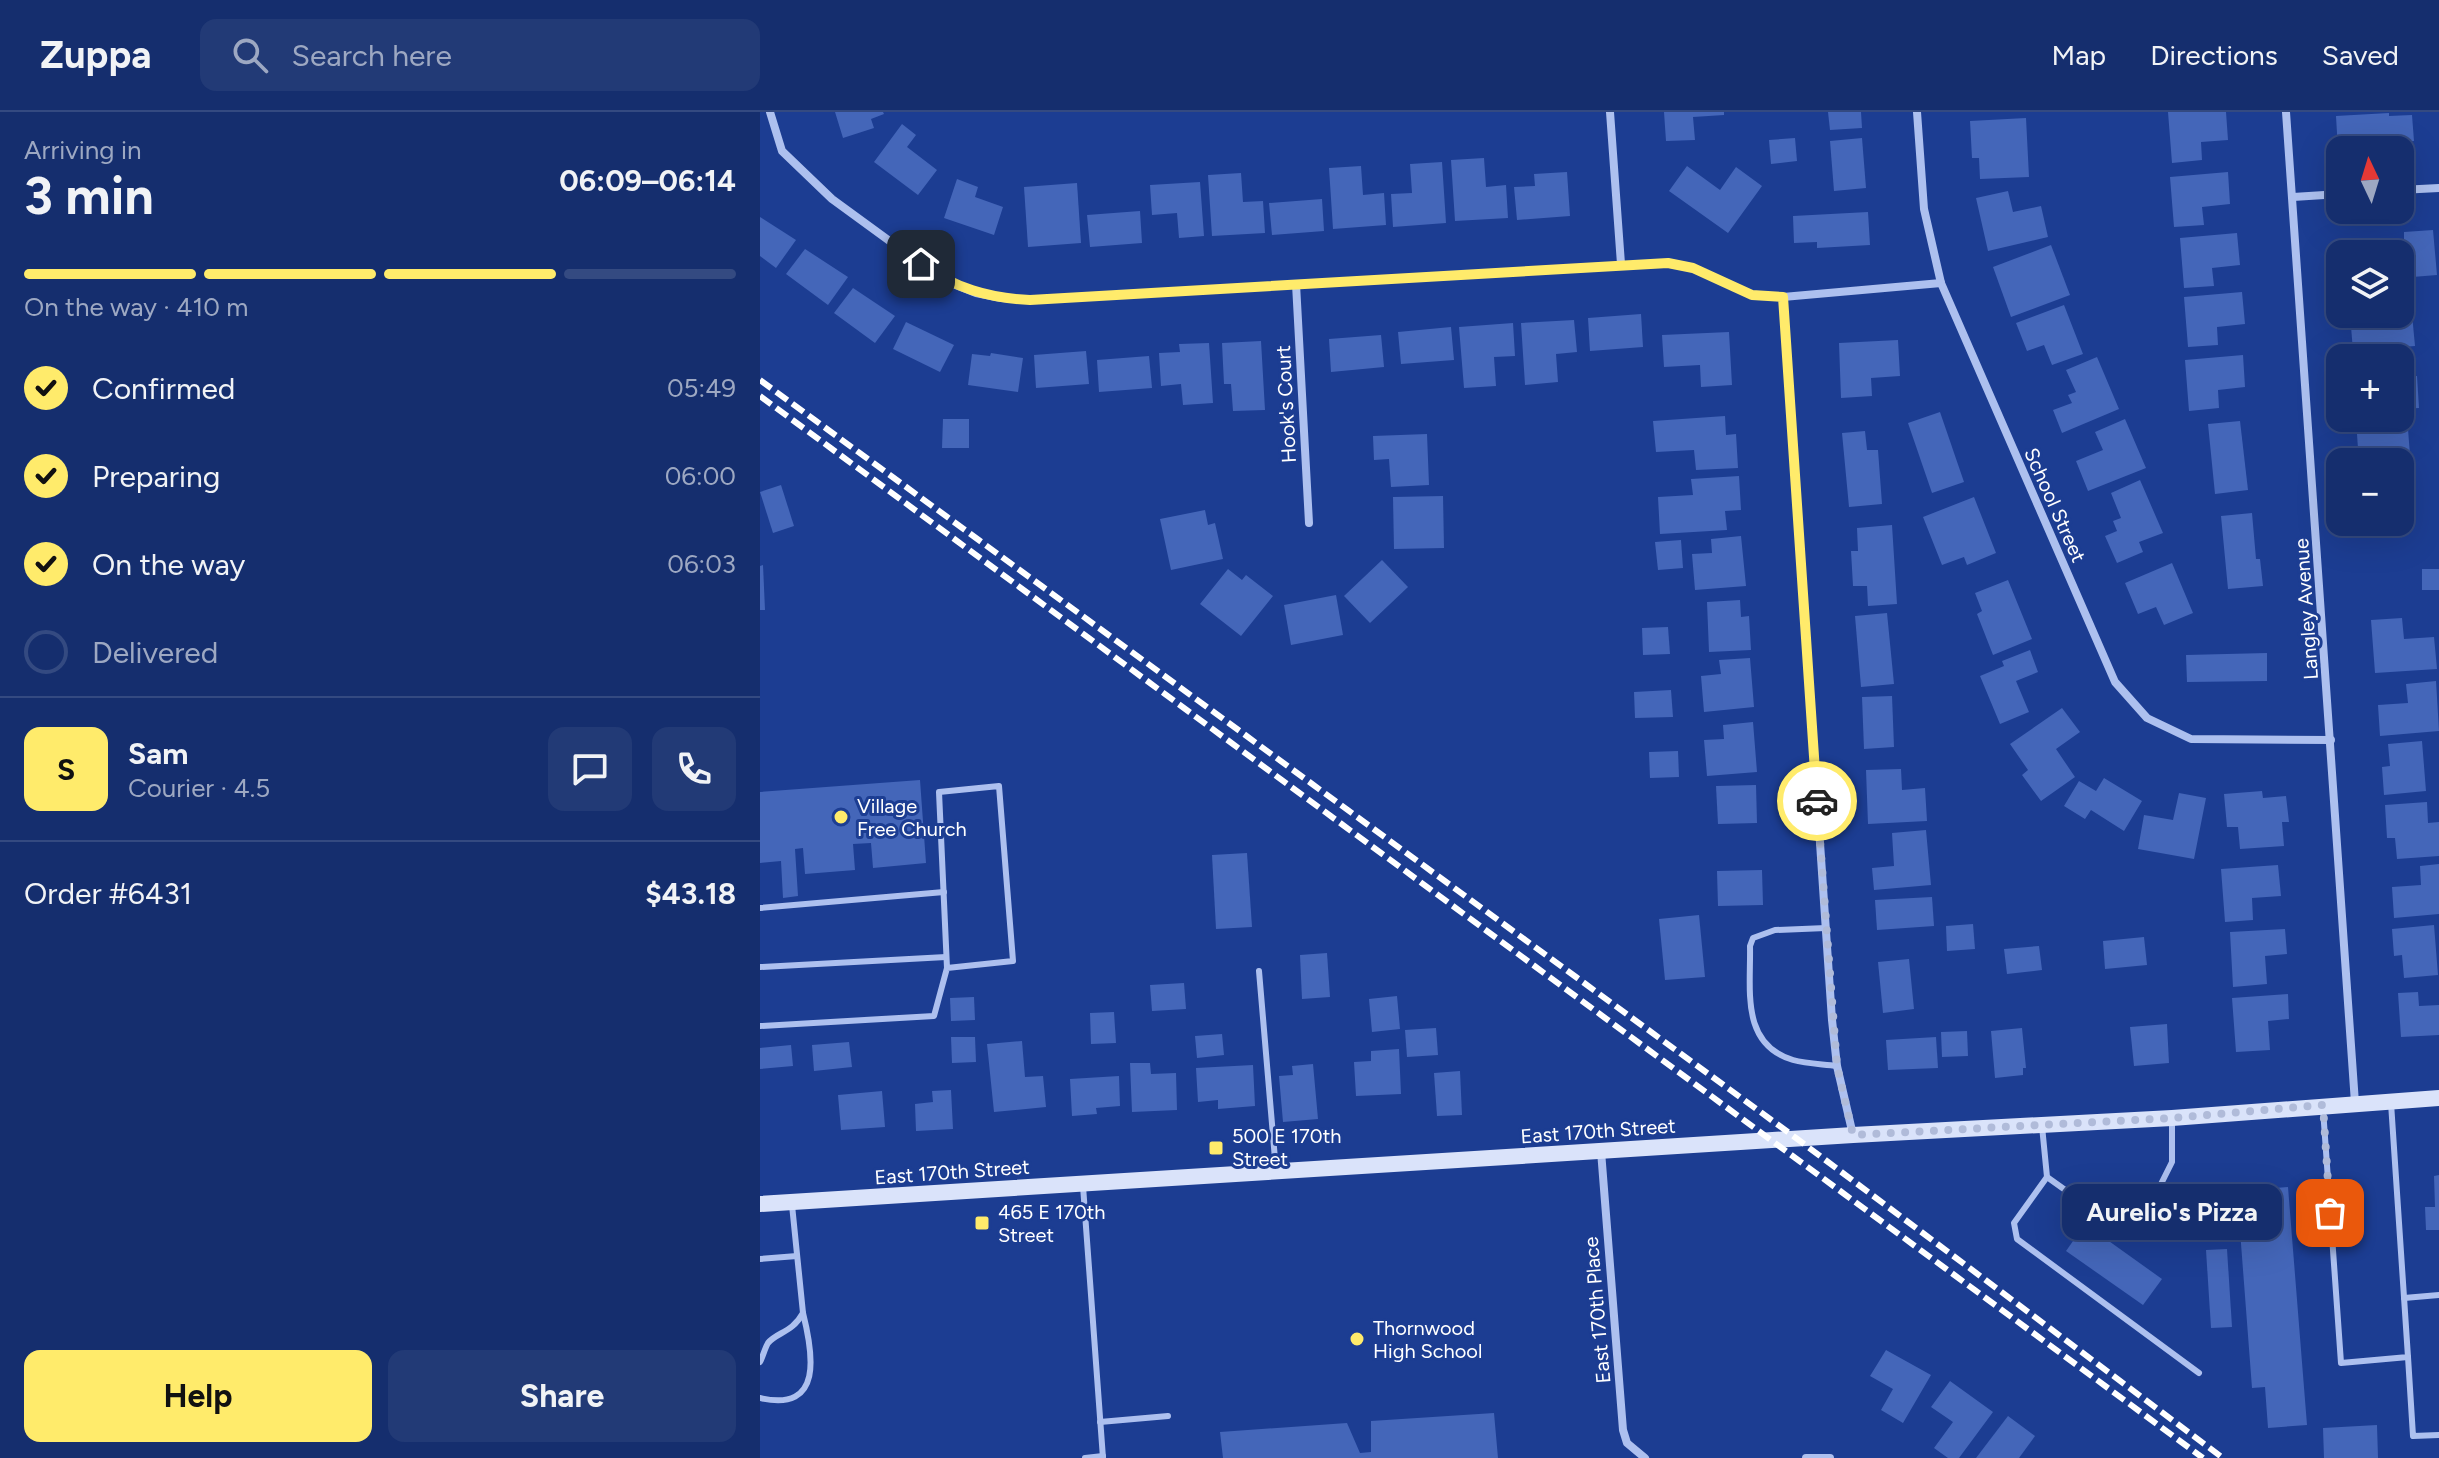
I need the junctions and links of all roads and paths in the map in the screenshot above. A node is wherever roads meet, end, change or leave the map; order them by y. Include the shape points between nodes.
1 (770, 112) edge
2 (1610, 112) edge
3 (1917, 112) edge
4 (2286, 112) edge
5 (2439, 188) edge
6 (2414, 189) edge
7 (2326, 195) edge
8 (2293, 197) junction
9 (1621, 264) junction
10 (1941, 283) junction
11 (1296, 284) junction
12 (1783, 297) junction
13 (1309, 523) dead end
14 (2331, 740) junction
15 (944, 892) junction
16 (760, 908) edge
17 (1826, 928) junction
18 (946, 957) junction
19 (760, 967) edge
20 (947, 968) junction
21 (1259, 971) dead end
22 (760, 1026) edge
23 (1837, 1066) junction
24 (2439, 1098) edge
25 (2390, 1101) junction
26 (2355, 1103) junction
27 (2323, 1105) junction
28 (2172, 1118) junction
29 (2042, 1126) junction
30 (1853, 1135) junction
31 (1601, 1151) junction
32 (1276, 1171) junction
33 (2047, 1177) junction
34 (1083, 1183) junction
35 (791, 1202) junction
36 (760, 1204) edge
37 (797, 1256) junction
38 (760, 1259) edge
39 (2439, 1295) edge
40 (2404, 1298) junction
41 (803, 1313) junction
42 (2408, 1357) junction
43 (760, 1362) edge
44 (2199, 1373) dead end
45 (760, 1398) edge
46 (1168, 1416) dead end
47 (1100, 1422) junction
48 (2439, 1435) edge
49 (1103, 1457) edge
50 (1085, 1458) edge
51 (1645, 1458) edge
52 (1806, 1458) edge
53 (1830, 1458) edge

1 - 11 street via 782,151 832,199 943,280 976,293 1030,300
2 - 9 street
3 - 10 street, School Street via 1924,209
4 - 8 street, Langley Avenue
5 - 6 street
7 - 8 street
8 - 14 street, Langley Avenue
9 - 11 street
9 - 12 street via 1693,268 1752,295
10 - 12 street
10 - 14 street, School Street via 2115,682 2147,718 2191,739
11 - 13 street, Hook's Court
12 - 17 street
14 - 26 street, Langley Avenue
15 - 16 lane
15 - 18 lane
15 - 20 lane via 939,792 999,786 1013,961
17 - 23 street
17 - 23 lane via 1775,930 1753,938 1752,1022 1769,1046 1791,1059
18 - 19 lane
18 - 20 lane
20 - 22 lane via 934,1016
21 - 32 lane
23 - 30 street
24 - 25 street, East 170th Street
25 - 26 street, East 170th Street
25 - 40 lane
26 - 27 street, East 170th Street
27 - 28 street, East 170th Street
27 - 42 lane via 2341,1363
28 - 29 street, East 170th Street
28 - 33 lane via 2172,1162 2156,1194 2075,1197
29 - 30 street, East 170th Street
29 - 33 lane
30 - 31 street, East 170th Street
31 - 32 street, East 170th Street
31 - 51 street, East 170th Place via 1623,1430 1627,1443
32 - 34 street, East 170th Street
33 - 44 lane via 2014,1223 2017,1239
34 - 35 street, East 170th Street
34 - 47 lane
35 - 36 street, East 170th Street
35 - 37 lane
37 - 38 lane
37 - 41 lane
39 - 40 lane
40 - 42 lane
41 - 43 lane via 786,1333 769,1341
41 - 45 lane via 811,1359 805,1390 792,1398
42 - 48 lane via 2413,1436
46 - 47 lane
47 - 49 lane
49 - 50 lane
52 - 53 street

